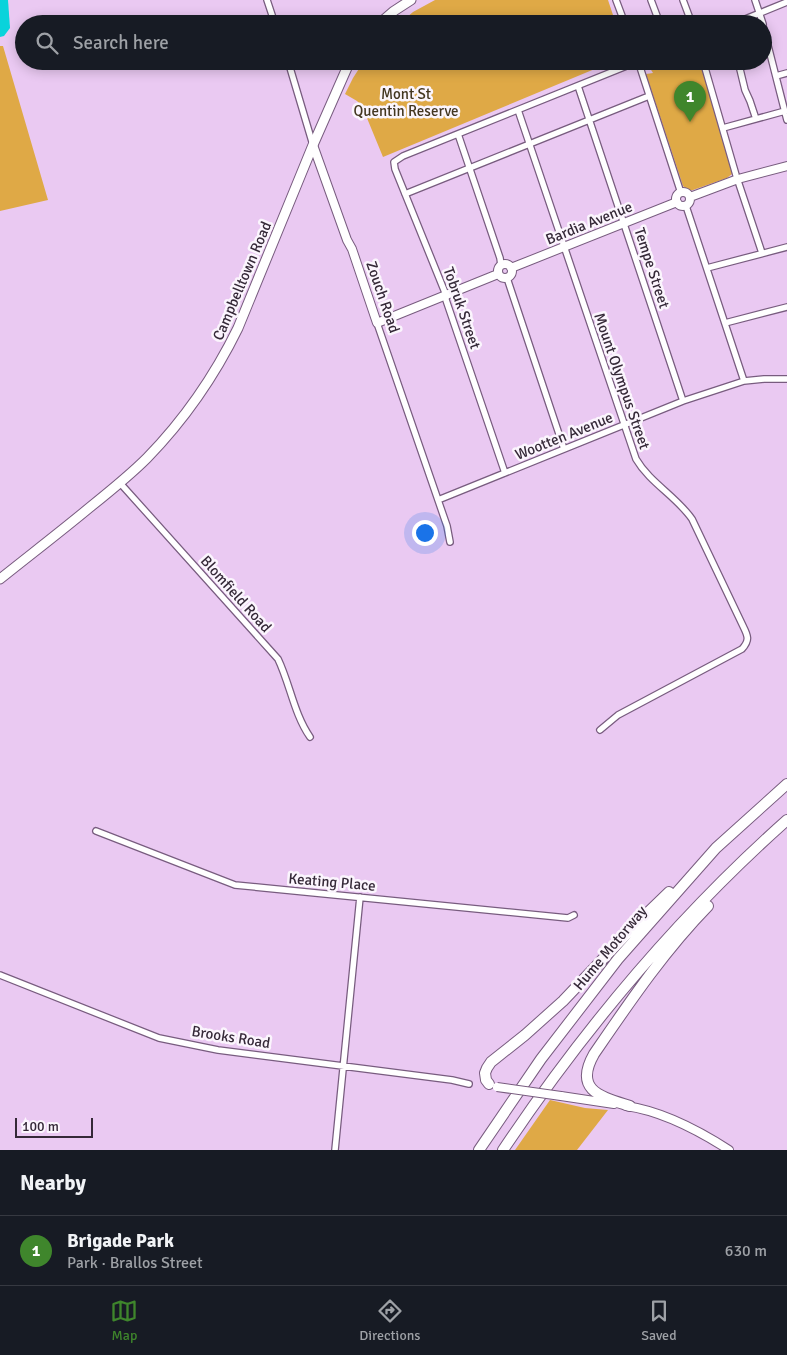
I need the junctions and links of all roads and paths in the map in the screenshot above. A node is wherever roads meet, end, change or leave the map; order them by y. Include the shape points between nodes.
1 (267, 0) edge
2 (411, 0) edge
3 (616, 0) edge
4 (651, 0) edge
5 (755, 0) edge
6 (685, 1) edge
7 (786, 1) edge
8 (760, 13) junction
9 (272, 15) edge
10 (389, 15) edge
11 (622, 15) edge
12 (657, 15) edge
13 (689, 15) edge
14 (755, 15) edge
15 (772, 64) edge
16 (291, 70) edge
17 (346, 70) edge
18 (616, 70) edge
19 (641, 70) edge
20 (706, 70) edge
21 (740, 70) edge
22 (787, 73) edge
23 (776, 76) junction
24 (578, 86) junction
25 (784, 95) edge
26 (649, 96) junction
27 (518, 110) junction
28 (784, 111) junction
29 (756, 119) junction
30 (589, 120) junction
31 (787, 120) edge
32 (722, 128) junction
33 (458, 134) junction
34 (529, 144) junction
35 (314, 146) junction
36 (306, 165) junction
37 (787, 166) edge
38 (321, 167) junction
39 (470, 168) junction
40 (738, 179) junction
41 (681, 193) junction
42 (405, 194) junction
43 (690, 197) junction
44 (677, 202) junction
45 (686, 206) junction
46 (624, 224) junction
47 (787, 247) edge
48 (564, 248) junction
49 (762, 253) junction
50 (501, 265) junction
51 (511, 268) junction
52 (707, 268) junction
53 (498, 274) junction
54 (507, 278) junction
55 (446, 295) junction
56 (787, 307) edge
57 (377, 323) junction
58 (725, 323) junction
59 (787, 379) edge
60 (744, 381) junction
61 (683, 401) junction
62 (623, 425) junction
63 (564, 449) junction
64 (505, 474) junction
65 (120, 483) junction
66 (438, 500) junction
67 (450, 542) dead end
68 (0, 579) edge
69 (600, 730) dead end
70 (310, 737) dead end
71 (787, 784) edge
72 (787, 820) edge
73 (96, 831) dead end
74 (766, 839) junction
75 (716, 848) junction
76 (360, 897) junction
77 (574, 915) dead end
78 (0, 975) edge
79 (343, 1066) junction
80 (469, 1084) dead end
81 (493, 1086) joint
82 (630, 1106) junction
83 (335, 1150) edge
84 (479, 1150) edge
85 (503, 1150) edge
86 (729, 1150) edge

1 - 9 street
2 - 10 main road
3 - 11 street
4 - 12 street
5 - 8 street
6 - 13 street
7 - 8 street
8 - 14 street
15 - 23 street
16 - 35 street, Zouch Road
17 - 35 main road, Campbelltown Road
18 - 24 street
19 - 26 street
20 - 32 street
21 - 29 street
22 - 23 street
23 - 25 street
24 - 27 street
24 - 30 street, Tempe Street
25 - 28 street
26 - 30 street
26 - 41 street
27 - 33 street
27 - 34 street, Mount Olympus Street
28 - 29 street
28 - 31 street
29 - 32 street
30 - 34 street
30 - 46 street, Tempe Street
32 - 40 street
33 - 39 street
33 - 42 street, Tobruk Street via 394,162
34 - 39 street
34 - 48 street, Mount Olympus Street
35 - 36 main road, Campbelltown Road
35 - 38 street, Zouch Road
36 - 38 street via 315,163
36 - 65 main road, Campbelltown Road via 230,346 181,420
37 - 40 street
38 - 57 street, Zouch Road
39 - 42 street
39 - 50 street
40 - 43 street
40 - 49 street
41 - 43 street
41 - 44 street
42 - 55 street, Tobruk Street
43 - 45 street
44 - 45 street
44 - 46 street, Bardia Avenue
45 - 52 street
46 - 48 street, Bardia Avenue
46 - 61 street, Tempe Street
47 - 49 street
48 - 51 street, Bardia Avenue
48 - 62 street, Mount Olympus Street
49 - 52 street
50 - 51 street
50 - 53 street
51 - 54 street via 511,275
52 - 58 street
53 - 54 street via 500,278
53 - 55 street
54 - 63 street
55 - 57 street
55 - 64 street, Tobruk Street
56 - 58 street
57 - 66 street, Zouch Road
58 - 60 street
59 - 60 street, Wootten Avenue
60 - 61 street, Wootten Avenue
61 - 62 street, Wootten Avenue
62 - 63 street, Wootten Avenue
62 - 69 street, Mount Olympus Street via 642,469 692,519 748,640 742,649 618,715
63 - 64 street, Wootten Avenue
64 - 66 street, Wootten Avenue
65 - 68 main road, Campbelltown Road
65 - 70 street, Blomfield Road via 278,659 303,727
66 - 67 street, Zouch Road
71 - 75 highway, Hume Motorway
72 - 74 highway
73 - 76 street, Keating Place via 235,885
74 - 82 highway via 744,869 671,948 592,1058 587,1075 591,1088 602,1097
74 - 85 highway via 720,883 613,1001 548,1084
75 - 81 highway via 639,921 563,1001 491,1062 485,1074
75 - 84 highway, Hume Motorway via 578,1009
76 - 77 street, Keating Place via 568,918
76 - 79 street
78 - 79 street, Brooks Road via 159,1038 218,1050
79 - 80 street, Brooks Road
79 - 83 street
81 - 82 street, bridge
82 - 86 street via 680,1123

